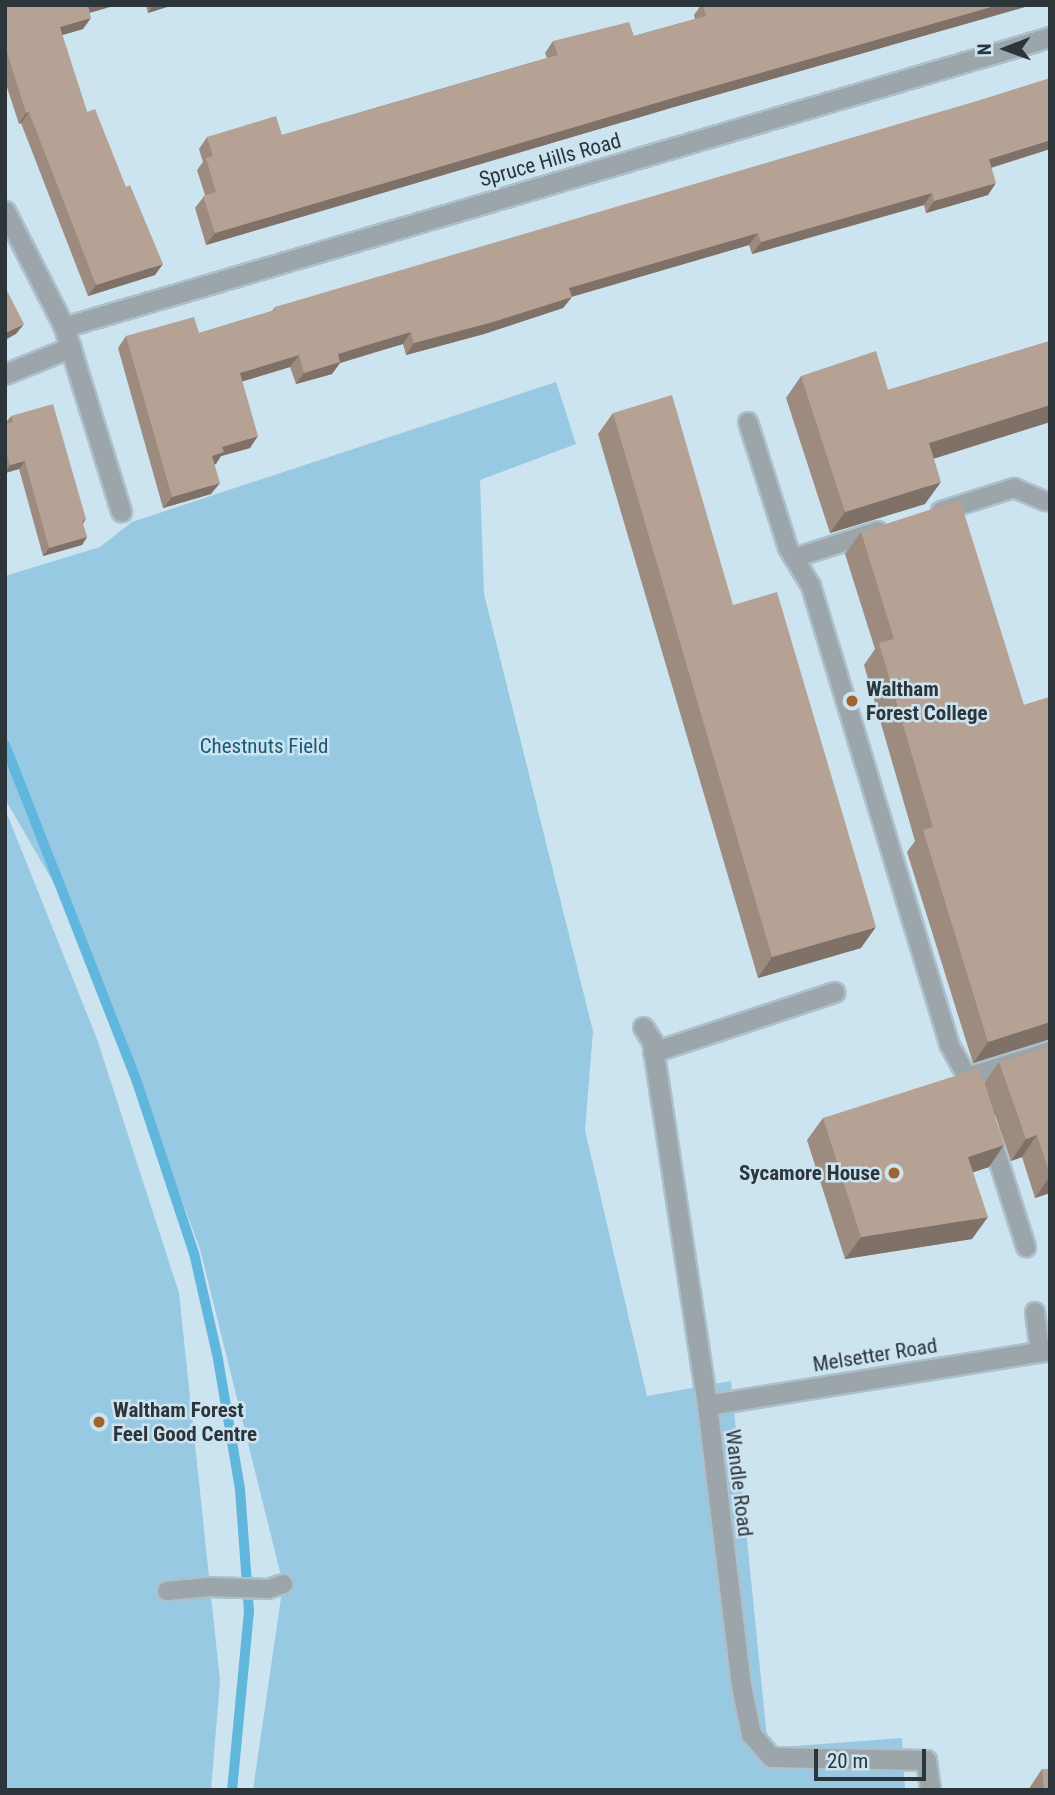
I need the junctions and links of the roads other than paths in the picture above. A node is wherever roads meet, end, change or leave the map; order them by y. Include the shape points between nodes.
1 (1050, 37) edge
2 (5, 211) edge
3 (64, 327) junction
4 (71, 347) junction
5 (5, 374) edge
6 (748, 422) dead end
7 (1045, 501) dead end
8 (121, 511) dead end
9 (924, 517) edge
10 (898, 525) edge
11 (794, 558) junction
12 (834, 992) dead end
13 (643, 1027) dead end
14 (1050, 1051) edge
15 (653, 1052) junction
16 (967, 1077) junction
17 (1026, 1247) dead end
18 (1035, 1312) dead end
19 (1045, 1351) edge
20 (707, 1405) junction
21 (276, 1587) dead end
22 (167, 1591) dead end
23 (930, 1790) edge

1 - 3 street, Spruce Hills Road
2 - 3 street
3 - 4 street
4 - 5 street
4 - 8 street
6 - 11 lane
7 - 9 lane via 1014,488
10 - 11 lane
11 - 16 lane via 811,586 948,1044
12 - 15 street
13 - 15 street, Wandle Road
14 - 16 lane
15 - 20 street, Wandle Road
16 - 17 lane via 979,1099
18 - 19 lane
19 - 20 street, Melsetter Road
20 - 23 street, Wandle Road via 751,1734 771,1757 926,1760
21 - 22 lane

